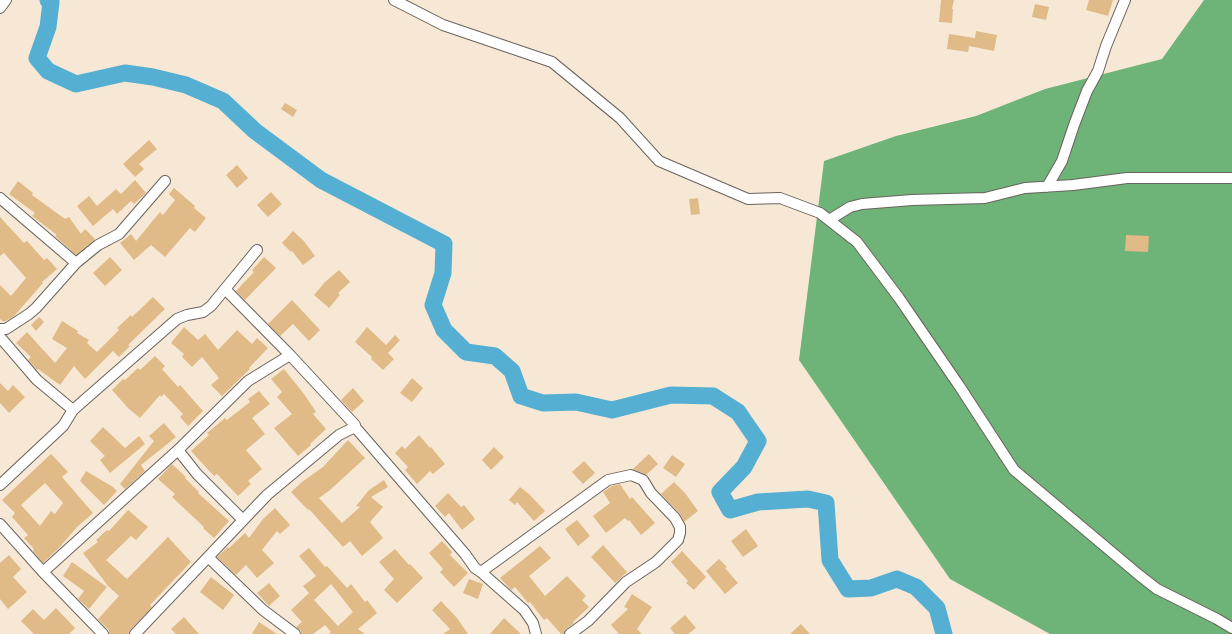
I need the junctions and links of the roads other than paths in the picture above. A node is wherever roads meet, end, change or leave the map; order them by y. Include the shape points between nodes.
1 (6, 0) edge
2 (394, 0) edge
3 (1125, 0) edge
4 (0, 8) edge
5 (1232, 178) edge
6 (165, 181) dead end
7 (1047, 187) junction
8 (0, 198) edge
9 (829, 220) junction
10 (257, 250) dead end
11 (76, 263) junction
12 (225, 289) junction
13 (2, 334) edge
14 (290, 355) junction
15 (73, 410) junction
16 (355, 427) junction
17 (178, 450) junction
18 (0, 485) edge
19 (243, 520) junction
20 (0, 524) edge
21 (208, 557) junction
22 (43, 572) junction
23 (481, 572) junction
24 (1232, 628) edge
25 (102, 634) edge
26 (135, 634) edge
27 (294, 634) edge
28 (536, 634) edge
29 (570, 634) edge

1 - 4 street
2 - 9 street via 443,25 552,62 620,118 659,161 748,199 780,198 820,213
3 - 7 street via 1098,71 1084,98 1062,161
5 - 7 street via 1127,178
6 - 11 street via 119,234 98,245
7 - 9 street via 1025,188 985,198 862,204 850,207
8 - 11 street
9 - 24 street via 857,242 899,298 1014,470 1157,589
10 - 12 street
11 - 13 street via 36,308
12 - 14 street
12 - 15 street via 203,312 177,320
13 - 15 street via 37,380
14 - 16 street
14 - 17 street via 248,381
15 - 18 street via 63,426
16 - 19 street via 339,435 267,495
16 - 23 street
17 - 19 street via 197,474
17 - 22 street
19 - 21 street
20 - 22 street
21 - 26 street
21 - 27 street via 263,610
22 - 25 street
23 - 28 street via 524,610 533,623
23 - 29 street via 608,480 632,475 643,480 651,493 676,518 680,527 678,540 656,562 626,582 588,621

